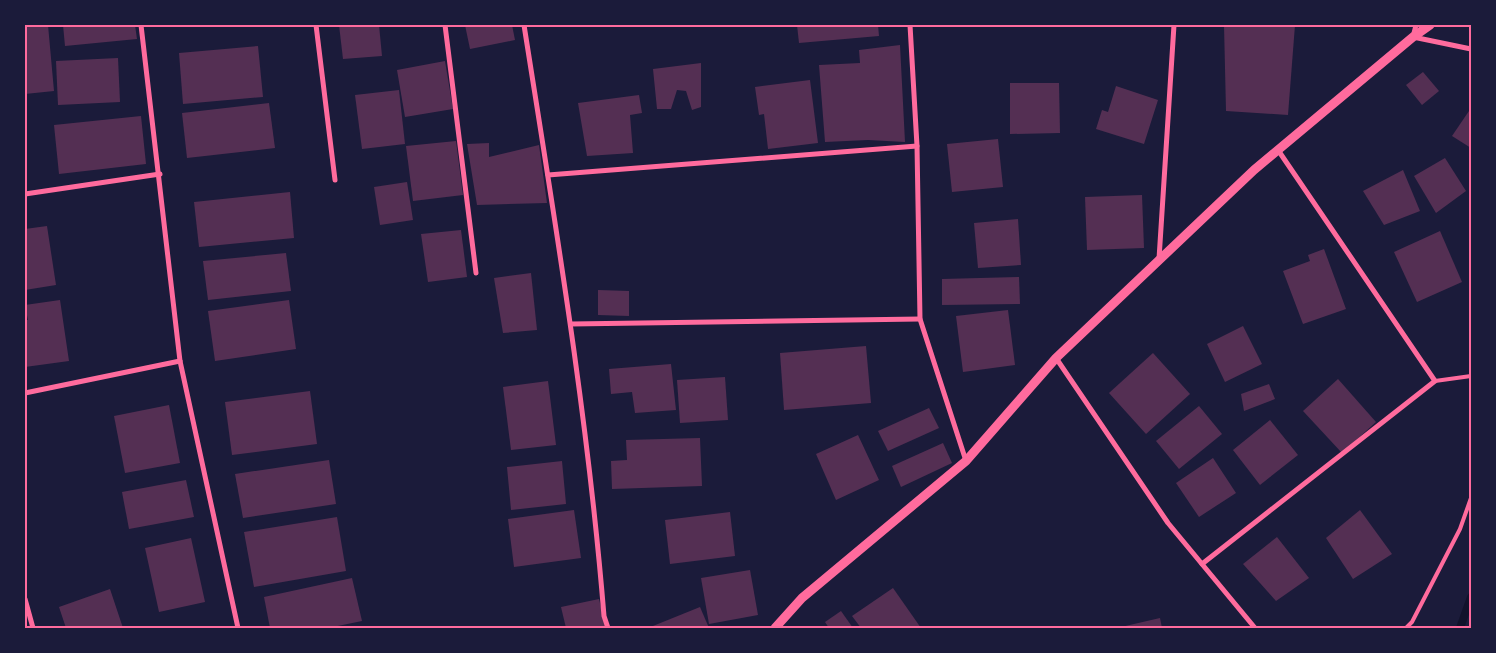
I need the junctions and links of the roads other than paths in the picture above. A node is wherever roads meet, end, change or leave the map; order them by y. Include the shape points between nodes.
1 (141, 25) edge
2 (316, 25) edge
3 (446, 25) edge
4 (524, 25) edge
5 (910, 25) edge
6 (1174, 25) edge
7 (1416, 25) edge
8 (1430, 25) edge
9 (1413, 37) junction
10 (1471, 49) edge
11 (917, 146) junction
12 (1278, 150) junction
13 (160, 174) junction
14 (548, 175) junction
15 (334, 180) dead end
16 (25, 194) edge
17 (1159, 260) junction
18 (476, 273) dead end
19 (920, 319) junction
20 (571, 324) junction
21 (1056, 358) junction
22 (180, 361) junction
23 (1471, 376) edge
24 (1435, 381) junction
25 (25, 393) edge
26 (966, 461) junction
27 (1471, 498) edge
28 (1202, 564) junction
29 (25, 599) edge
30 (27, 618) edge
31 (33, 628) edge
32 (238, 628) edge
33 (608, 628) edge
34 (775, 628) edge
35 (1255, 628) edge
36 (1406, 628) edge

1 - 13 street
2 - 15 street
3 - 18 street
4 - 14 street
5 - 11 street
6 - 17 street
7 - 9 street
8 - 9 street
9 - 10 street
9 - 12 street
11 - 14 street
11 - 19 street
12 - 17 street
12 - 24 street
13 - 16 street
13 - 22 street
14 - 20 street
17 - 21 street
19 - 20 street
19 - 26 street
20 - 33 street via 596,518 604,616
21 - 26 street
21 - 28 street via 1168,523
22 - 25 street
22 - 32 street
23 - 24 lane
24 - 28 street
26 - 34 street via 802,598
27 - 36 lane via 1460,529
28 - 35 street
29 - 30 street
30 - 31 street

